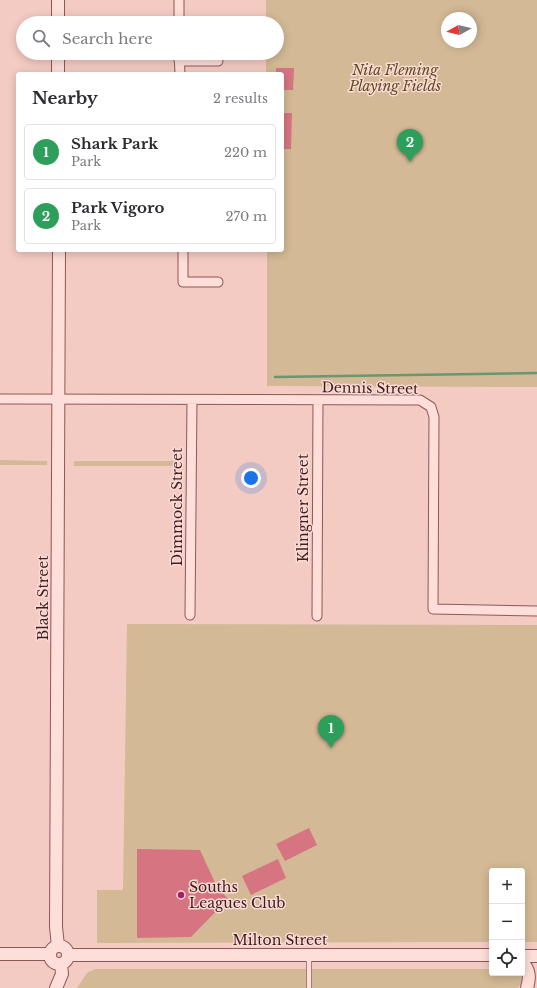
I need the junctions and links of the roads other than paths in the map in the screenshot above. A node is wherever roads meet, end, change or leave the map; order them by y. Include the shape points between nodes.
1 (58, 0) edge
2 (179, 0) edge
3 (58, 16) edge
4 (179, 16) edge
5 (58, 60) edge
6 (179, 60) edge
7 (208, 60) edge
8 (218, 61) dead end
9 (58, 72) edge
10 (180, 72) edge
11 (59, 252) edge
12 (183, 252) edge
13 (218, 282) dead end
14 (59, 398) junction
15 (0, 399) edge
16 (192, 400) junction
17 (318, 401) junction
18 (537, 611) edge
19 (190, 615) dead end
20 (317, 616) dead end
21 (54, 950) junction
22 (0, 954) edge
23 (309, 955) junction
24 (489, 955) edge
25 (525, 956) edge
26 (537, 956) edge
27 (64, 960) junction
28 (525, 966) edge
29 (56, 988) edge
30 (309, 988) edge
31 (526, 988) edge

1 - 3 street
2 - 4 street
5 - 9 street
6 - 10 street
7 - 8 street
11 - 14 street, Black Street
12 - 13 street via 183,282
14 - 15 street, Dennis Street
14 - 16 street, Dennis Street
14 - 21 street, Black Street
16 - 17 street, Dennis Street
16 - 19 street, Dimmock Street
17 - 18 street, Dennis Street via 420,400 431,407 434,418 433,609
17 - 20 street, Klingner Street
21 - 22 street
21 - 27 street via 66,948
23 - 24 street, Milton Street
23 - 27 street, Milton Street
23 - 30 lane
25 - 26 street
27 - 29 street
28 - 31 street via 529,971

